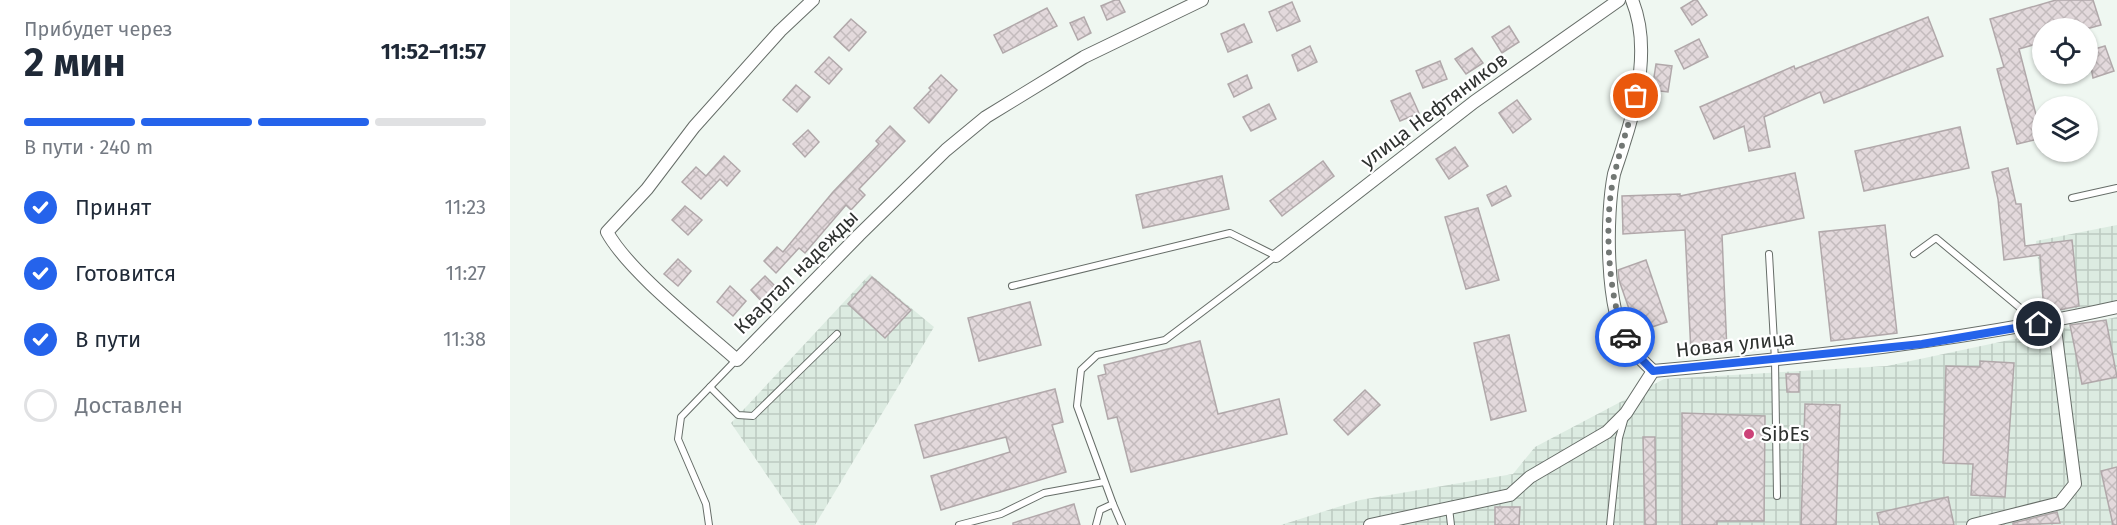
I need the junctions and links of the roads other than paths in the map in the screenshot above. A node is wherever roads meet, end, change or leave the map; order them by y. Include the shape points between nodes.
1 (813, 0) edge
2 (1202, 0) edge
3 (1619, 0) edge
4 (1632, 0) edge
5 (2117, 188) edge
6 (2072, 198) dead end
7 (1769, 254) dead end
8 (1914, 254) dead end
9 (1276, 256) junction
10 (1012, 286) dead end
11 (2117, 307) edge
12 (2054, 321) junction
13 (2039, 324) junction
14 (837, 334) dead end
15 (736, 360) junction
16 (1775, 360) junction
17 (1653, 371) junction
18 (710, 387) junction
19 (1626, 413) junction
20 (1104, 482) junction
21 (1777, 496) dead end
22 (1113, 504) junction
23 (1449, 507) junction
24 (709, 525) edge
25 (959, 525) edge
26 (1096, 525) edge
27 (1122, 525) edge
28 (1370, 525) edge
29 (1452, 525) edge
30 (1610, 525) edge
31 (1973, 525) edge

1 - 15 street, Квартал надежды via 780,30 607,232 645,277
2 - 15 street, Квартал надежды via 1084,57 986,117 946,150
3 - 9 street, улица Нефтяников via 1474,102
4 - 17 street via 1641,30 1636,96 1611,196 1610,270 1617,318 1628,345
5 - 6 lane
7 - 16 lane
8 - 13 lane via 1936,238
9 - 10 lane via 1230,233
9 - 20 lane via 1165,340 1097,355 1081,370 1077,406
11 - 12 street, Новая улица
12 - 13 street, Новая улица
12 - 31 street via 2075,484 2060,503
13 - 16 street, Новая улица via 1922,344
14 - 18 lane via 753,416 738,415
15 - 18 lane
16 - 17 street, Новая улица
16 - 21 lane
17 - 19 street, Новая улица
18 - 24 lane via 681,417 678,439 706,504
19 - 23 street, Новая улица via 1606,432 1530,477 1510,495
19 - 30 lane via 1619,438
20 - 22 lane
20 - 25 lane via 1044,492 1001,514
22 - 26 lane via 1100,510
22 - 27 lane
23 - 28 street, Новая улица
23 - 29 lane

